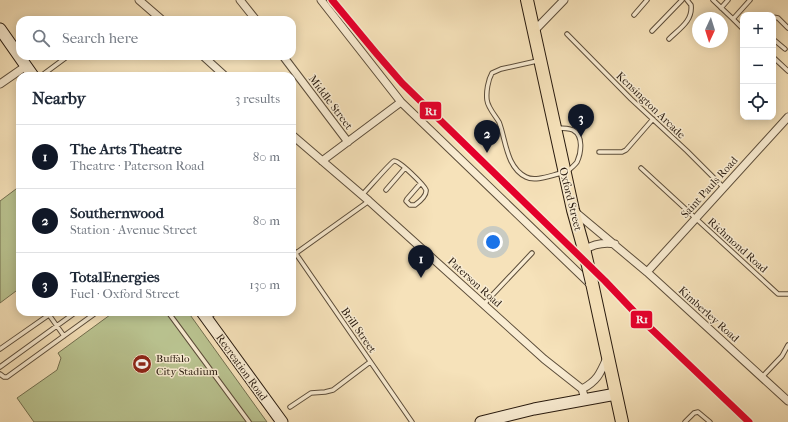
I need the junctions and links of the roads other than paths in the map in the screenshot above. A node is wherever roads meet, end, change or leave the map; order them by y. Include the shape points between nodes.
1 (139, 0) edge
2 (240, 0) edge
3 (321, 0) edge
4 (527, 0) edge
5 (564, 0) edge
6 (647, 0) edge
7 (682, 0) edge
8 (687, 0) edge
9 (713, 0) edge
10 (728, 0) edge
11 (750, 0) edge
12 (721, 8) junction
13 (634, 15) dead end
14 (157, 16) edge
15 (253, 16) edge
16 (776, 18) edge
17 (733, 19) junction
18 (740, 26) edge
19 (788, 28) edge
20 (0, 29) edge
21 (534, 31) junction
22 (652, 31) dead end
23 (567, 34) dead end
24 (669, 39) dead end
25 (776, 42) edge
26 (785, 49) dead end
27 (16, 52) edge
28 (22, 60) edge
29 (63, 60) edge
30 (207, 60) edge
31 (286, 60) edge
32 (776, 60) edge
33 (540, 61) junction
34 (26, 66) junction
35 (788, 71) edge
36 (17, 72) edge
37 (30, 72) edge
38 (46, 72) edge
39 (220, 72) edge
40 (295, 72) edge
41 (16, 73) edge
42 (296, 73) edge
43 (0, 84) edge
44 (400, 102) junction
45 (788, 117) edge
46 (653, 119) junction
47 (555, 128) junction
48 (296, 138) edge
49 (348, 142) junction
50 (599, 152) dead end
51 (322, 161) junction
52 (406, 168) junction
53 (640, 168) dead end
54 (565, 172) junction
55 (420, 184) junction
56 (723, 188) junction
57 (386, 190) dead end
58 (362, 195) junction
59 (369, 201) junction
60 (573, 210) junction
61 (695, 218) junction
62 (615, 244) junction
63 (585, 251) junction
64 (296, 253) edge
65 (532, 253) dead end
66 (296, 257) edge
67 (647, 272) junction
68 (593, 285) junction
69 (788, 294) edge
70 (483, 305) junction
71 (46, 316) edge
72 (52, 316) edge
73 (71, 316) edge
74 (92, 316) edge
75 (171, 316) edge
76 (205, 316) edge
77 (57, 326) junction
78 (64, 336) junction
79 (788, 345) edge
80 (0, 349) edge
81 (608, 355) junction
82 (370, 362) junction
83 (0, 367) edge
84 (0, 374) edge
85 (762, 377) junction
86 (584, 394) junction
87 (616, 394) junction
88 (788, 401) edge
89 (290, 407) dead end
90 (249, 422) edge
91 (282, 422) edge
92 (412, 422) edge
93 (481, 422) edge
94 (622, 422) edge
95 (685, 422) edge
96 (710, 422) edge

1 - 14 street
2 - 15 street
3 - 44 street
4 - 21 main road, Oxford Street
5 - 21 street
6 - 13 lane
7 - 22 lane
8 - 24 lane via 691,5 691,16
9 - 12 lane
10 - 12 lane
11 - 17 lane
12 - 17 lane
16 - 19 lane
17 - 18 lane
20 - 27 street
21 - 33 main road, Oxford Street
23 - 46 lane, Kensington Arcade
25 - 26 lane
28 - 34 street
29 - 38 lane
30 - 39 street
31 - 40 street, Middle Street
32 - 35 lane
33 - 47 main road, Oxford Street
33 - 54 lane via 492,73 488,82 487,100 499,122 511,160 521,174 527,178 537,178
34 - 36 street
34 - 37 street
41 - 43 street
42 - 49 street, Middle Street
44 - 49 street
44 - 68 street
45 - 56 street, Saint Pauls Road
46 - 50 lane via 626,150
46 - 56 lane, Kensington Arcade
47 - 54 main road, Oxford Street
47 - 54 lane via 567,128 579,137 580,151 576,163
48 - 51 street, Paterson Road
49 - 51 street
51 - 58 street, Paterson Road
52 - 55 lane
52 - 57 lane
52 - 58 lane via 397,161 390,162
53 - 61 lane, Richmond Road
54 - 60 main road, Oxford Street
55 - 55 lane via 426,190 424,195 415,205 410,205 406,201
56 - 61 street, Saint Pauls Road
58 - 59 street, Paterson Road
59 - 64 lane
59 - 70 street, Paterson Road
60 - 62 street, Kimberley Road
60 - 63 main road, Oxford Street
61 - 67 street, Saint Pauls Road
61 - 69 lane, Richmond Road via 778,294
62 - 63 street via 597,244
62 - 67 street, Kimberley Road
63 - 68 main road, Oxford Street, bridge
65 - 70 lane
66 - 82 lane, Brill Street
67 - 85 street, Kimberley Road
68 - 81 main road, Oxford Street
70 - 86 street, Paterson Road
71 - 80 lane
72 - 77 lane
73 - 77 lane
74 - 78 lane
75 - 90 lane
76 - 91 street, Recreation Road
77 - 78 lane
77 - 83 lane
78 - 84 lane via 7,377
79 - 85 lane via 782,356
81 - 86 street via 598,378
81 - 87 main road, Oxford Street
82 - 89 lane via 333,390 311,393
82 - 92 lane, Brill Street
85 - 88 street, Kimberley Road
86 - 87 street
86 - 93 street
87 - 94 main road, Oxford Street
95 - 96 lane via 697,412

